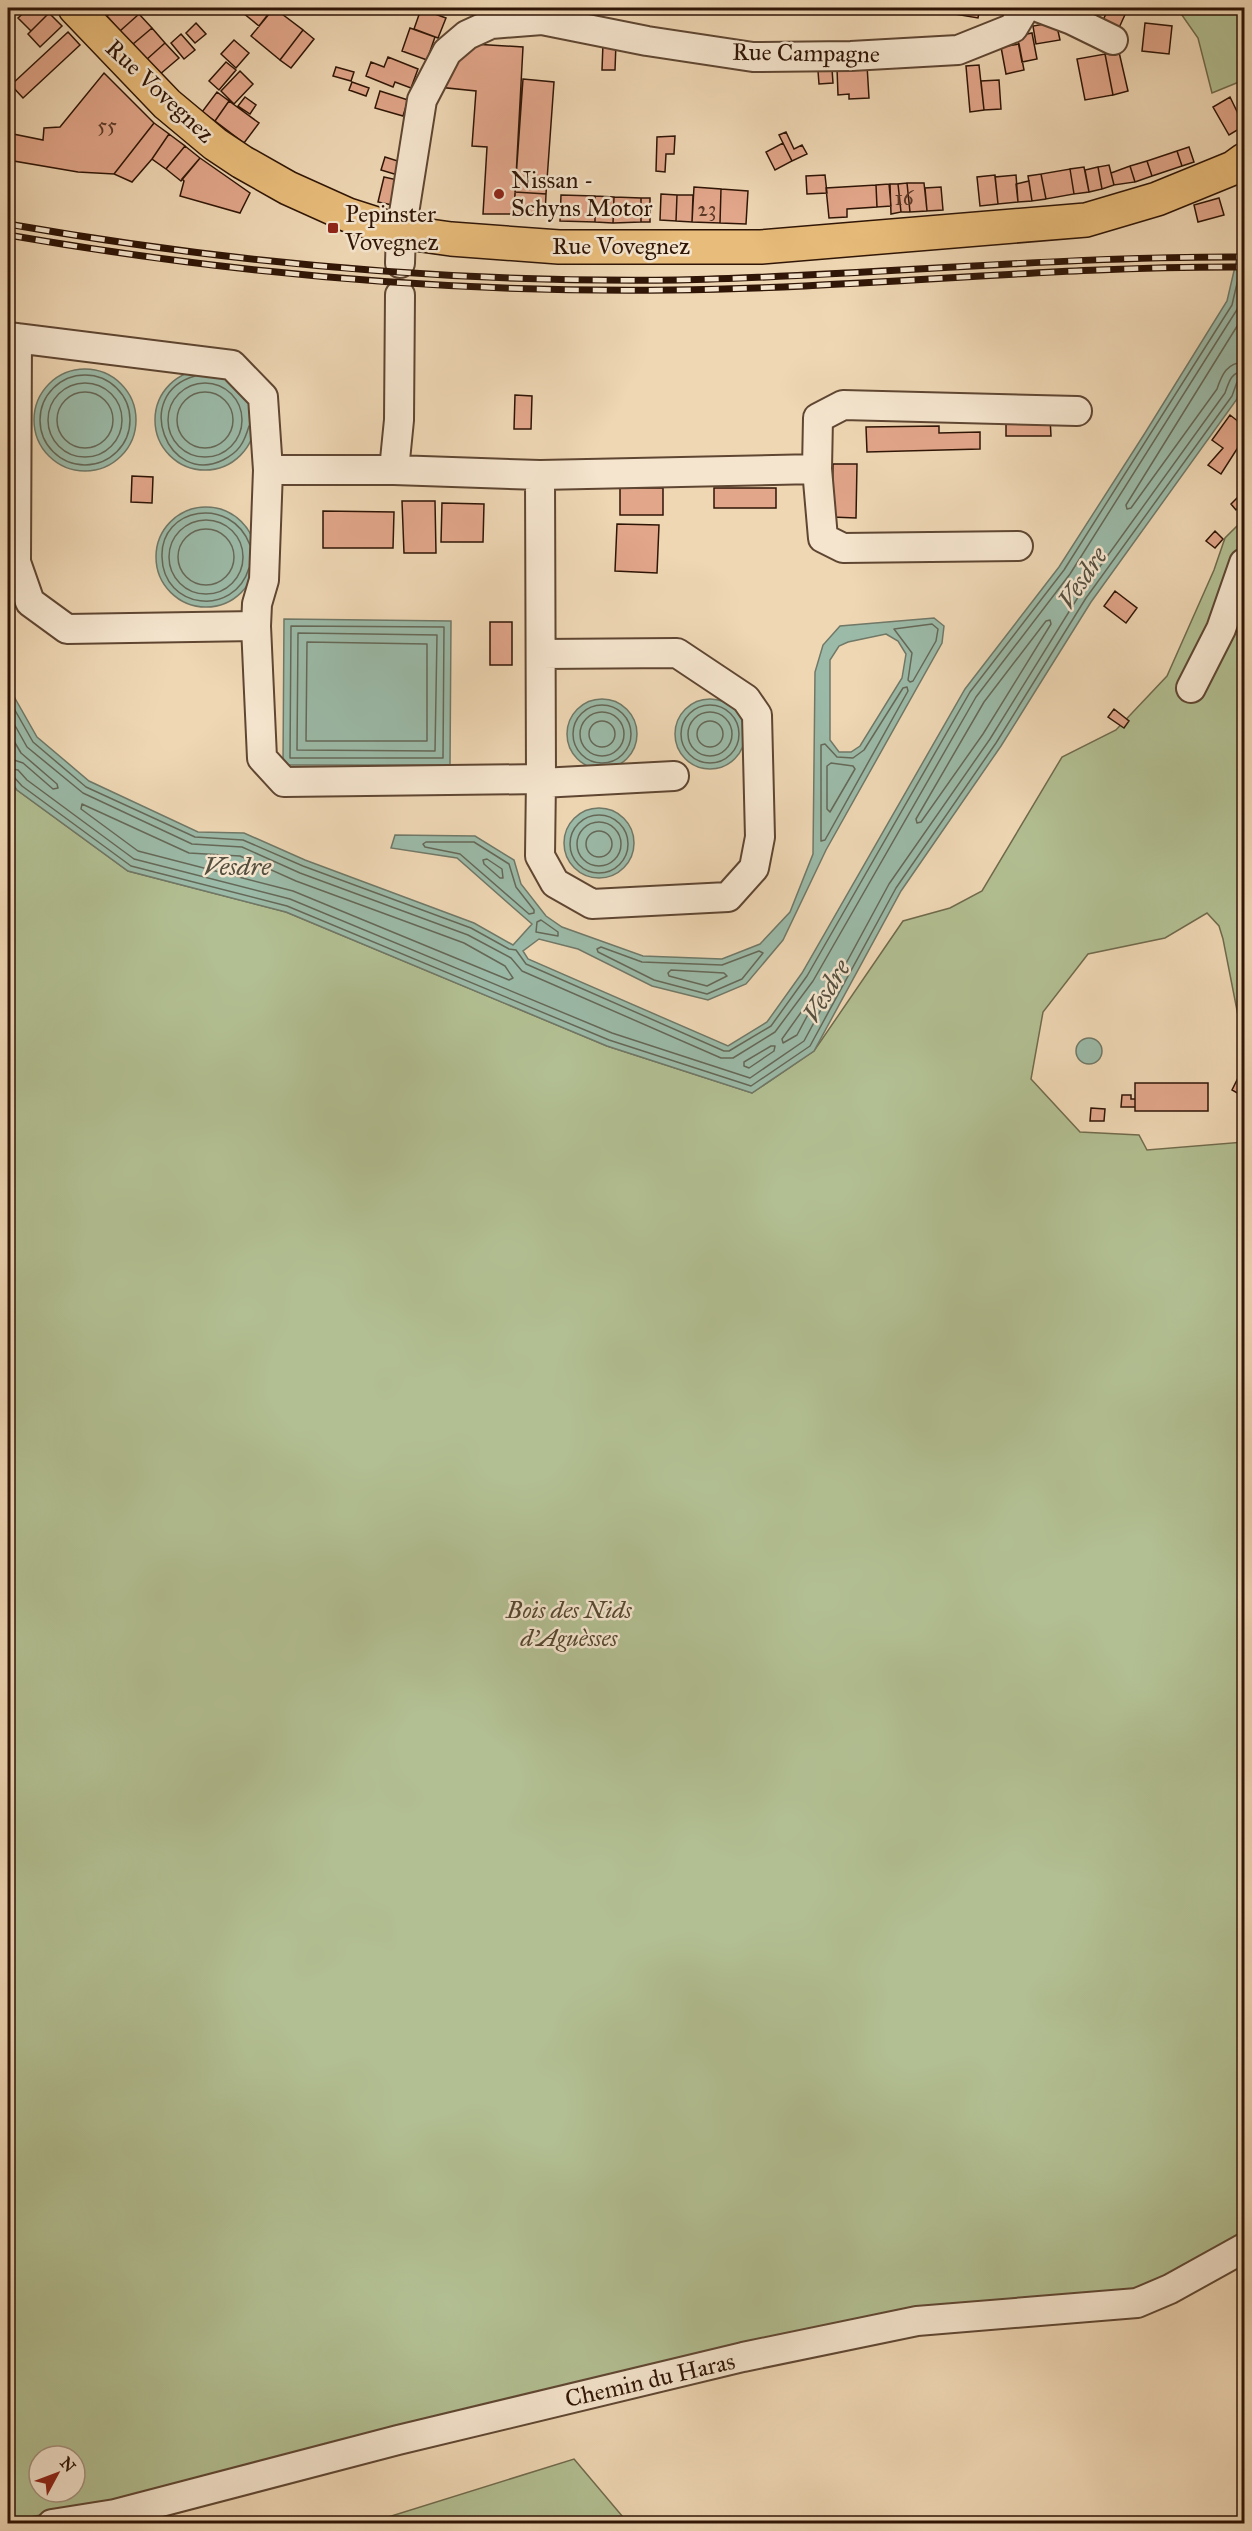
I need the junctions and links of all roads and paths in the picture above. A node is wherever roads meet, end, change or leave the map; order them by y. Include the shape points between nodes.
1 (75, 8) edge
2 (1025, 8) edge
3 (1040, 8) edge
4 (1113, 40) dead end
5 (1239, 164) edge
6 (400, 247) junction
7 (400, 295) dead end
8 (12, 338) edge
9 (1077, 411) dead end
10 (817, 469) junction
11 (268, 470) junction
12 (394, 471) junction
13 (540, 475) junction
14 (1018, 546) dead end
15 (1245, 563) edge
16 (256, 626) junction
17 (541, 654) junction
18 (1191, 688) dead end
19 (674, 776) dead end
20 (541, 781) junction
21 (1245, 2247) edge
22 (52, 2523) edge

1 - 6 main road, Rue Vovegnez via 167,104 215,144
2 - 6 street, Rue Campagne via 1013,28 958,50 851,56 753,57 542,20 492,24 467,35 447,52 422,100
3 - 4 street
5 - 6 main road, Rue Vovegnez via 1157,199 1086,220 761,247 559,247 451,239
7 - 12 street via 399,420
8 - 11 street via 232,365 263,397
8 - 16 street via 16,562 30,602 67,629
9 - 10 street via 843,405 818,418
10 - 13 street
10 - 14 street via 823,537 843,548
11 - 12 street
11 - 16 street via 264,580
12 - 13 street
13 - 17 street
15 - 18 street via 1221,629
16 - 20 street via 262,758 284,782
17 - 20 street
17 - 20 street via 677,653 746,699 757,715 760,837 754,868 728,897 592,904 555,884 540,856
19 - 20 street
21 - 22 street, Chemin du Haras via 1137,2303 917,2321 743,2357 398,2440 115,2514

